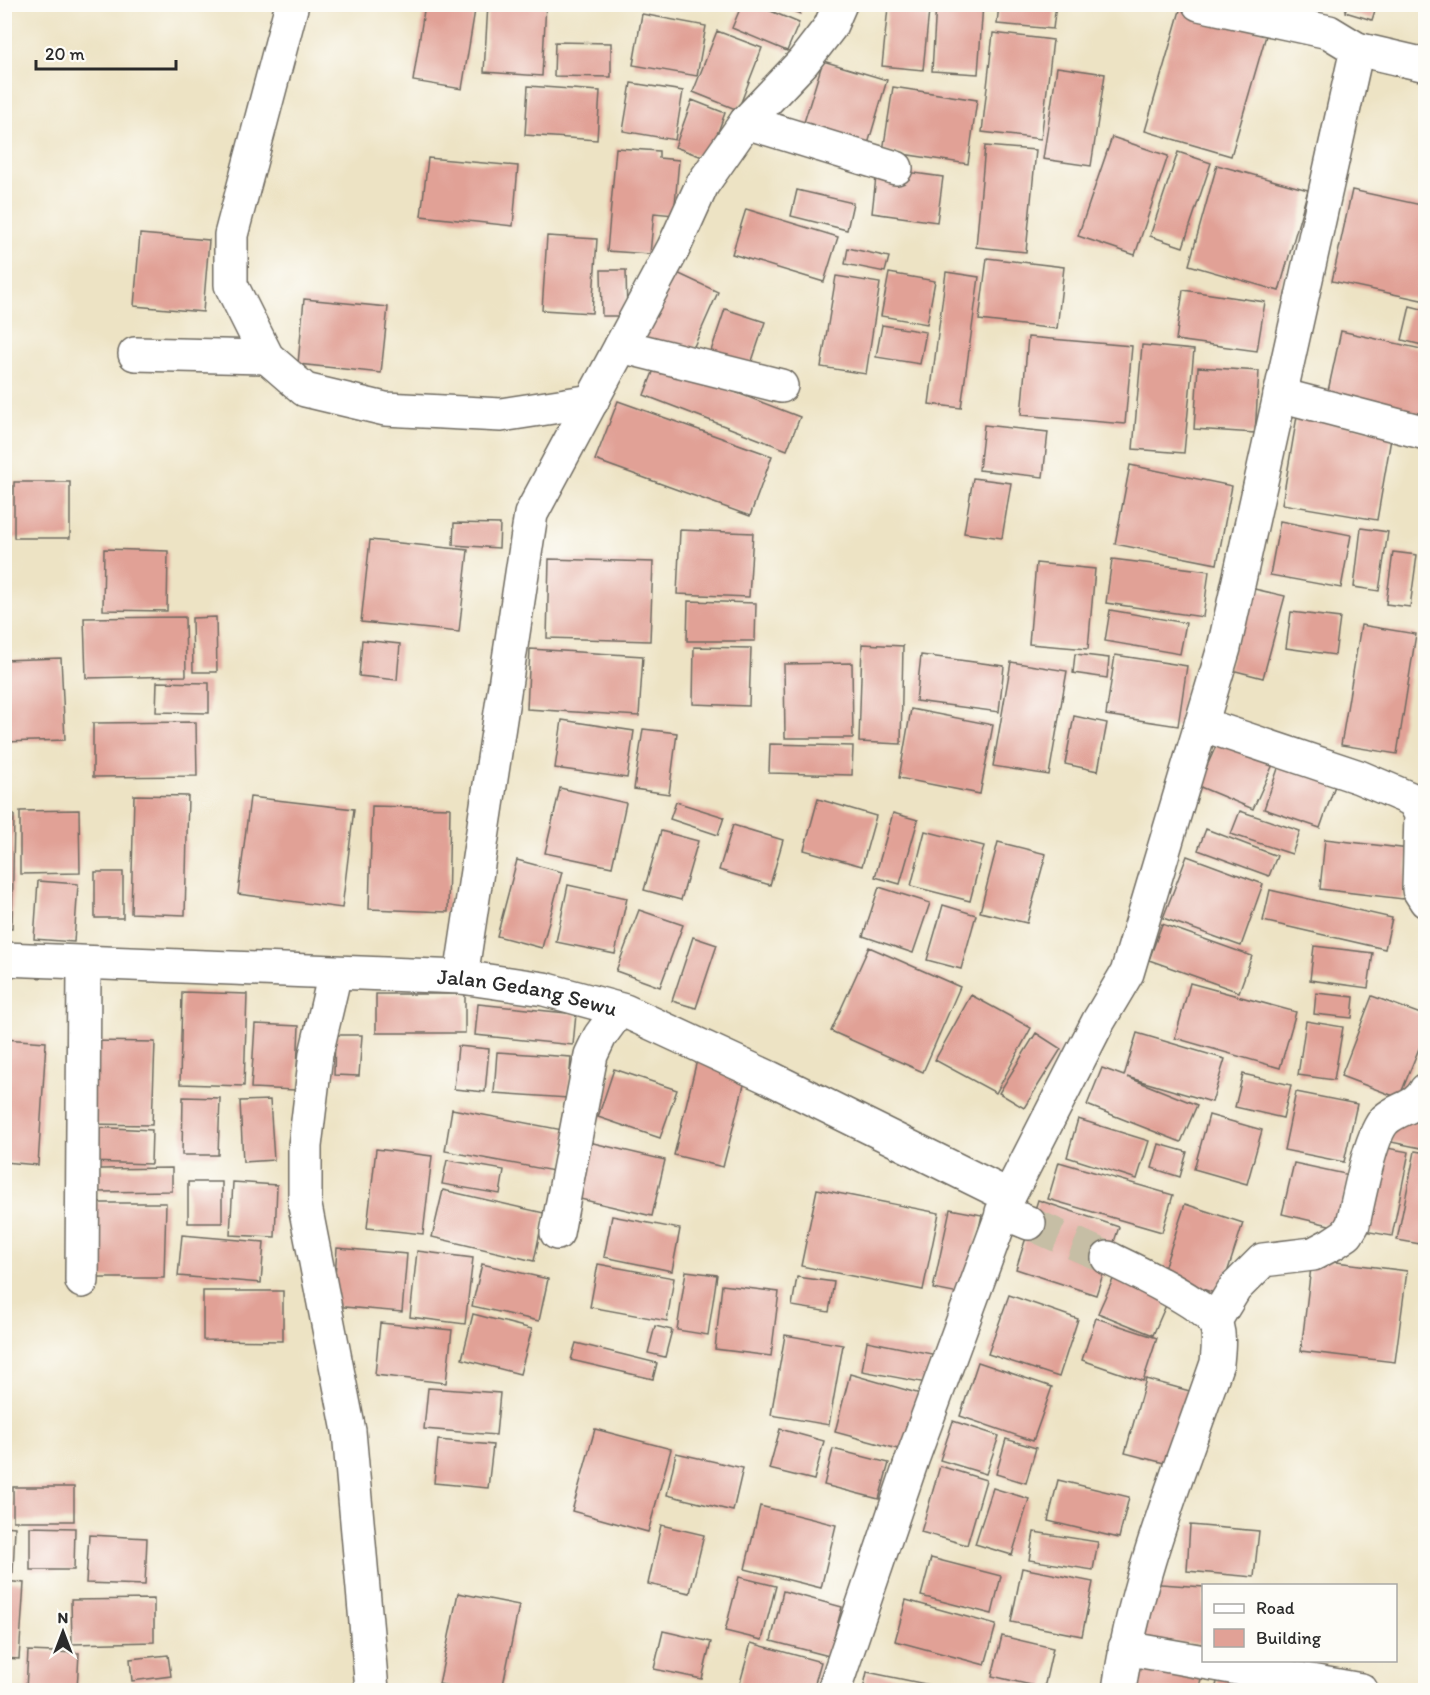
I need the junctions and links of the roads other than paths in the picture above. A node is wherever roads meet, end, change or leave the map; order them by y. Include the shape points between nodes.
1 (292, 4) edge
2 (840, 4) edge
3 (1199, 4) edge
4 (1357, 49) junction
5 (1425, 65) edge
6 (746, 122) junction
7 (896, 168) dead end
8 (621, 346) junction
9 (135, 354) dead end
10 (267, 357) junction
11 (781, 386) dead end
12 (1280, 395) junction
13 (592, 401) junction
14 (1425, 433) edge
15 (1201, 724) junction
16 (1425, 901) edge
17 (4, 959) edge
18 (84, 964) junction
19 (336, 973) junction
20 (461, 977) junction
21 (619, 1010) junction
22 (1425, 1090) edge
23 (1014, 1210) junction
24 (557, 1233) dead end
25 (1108, 1258) tunnel mouth
26 (82, 1281) dead end
27 (1214, 1322) junction
28 (1125, 1648) junction
29 (1202, 1662) edge
30 (1204, 1662) edge
31 (372, 1690) edge
32 (834, 1690) edge
33 (1119, 1690) edge
34 (1361, 1690) edge

1 - 10 street via 231,235 231,285
2 - 6 street via 830,27 803,62
3 - 4 street via 1329,32
4 - 5 street
4 - 12 street
6 - 7 street
6 - 8 street via 702,186
8 - 11 street
8 - 13 street
9 - 10 street
10 - 13 street via 305,390 385,409 501,415
12 - 14 street
12 - 15 street via 1224,648
13 - 20 street via 531,514
15 - 16 street via 1359,777 1413,800 1421,814 1419,890
15 - 23 street via 1127,974 1098,1022
17 - 18 street, Jalan Gedang Sewu
18 - 19 street, Jalan Gedang Sewu
18 - 26 street
19 - 20 street, Jalan Gedang Sewu
19 - 31 street via 316,1054 304,1146 305,1206 349,1431
20 - 21 street, Jalan Gedang Sewu via 544,989
21 - 23 street, Jalan Gedang Sewu via 770,1078
21 - 24 street via 591,1056
22 - 27 street via 1414,1106 1395,1114 1380,1127 1353,1224 1347,1233 1313,1254 1263,1260 1235,1288
23 - 32 street via 913,1457
25 - 27 street via 1152,1278
27 - 28 street via 1218,1363 1155,1536
28 - 29 street
28 - 33 street
30 - 34 street

